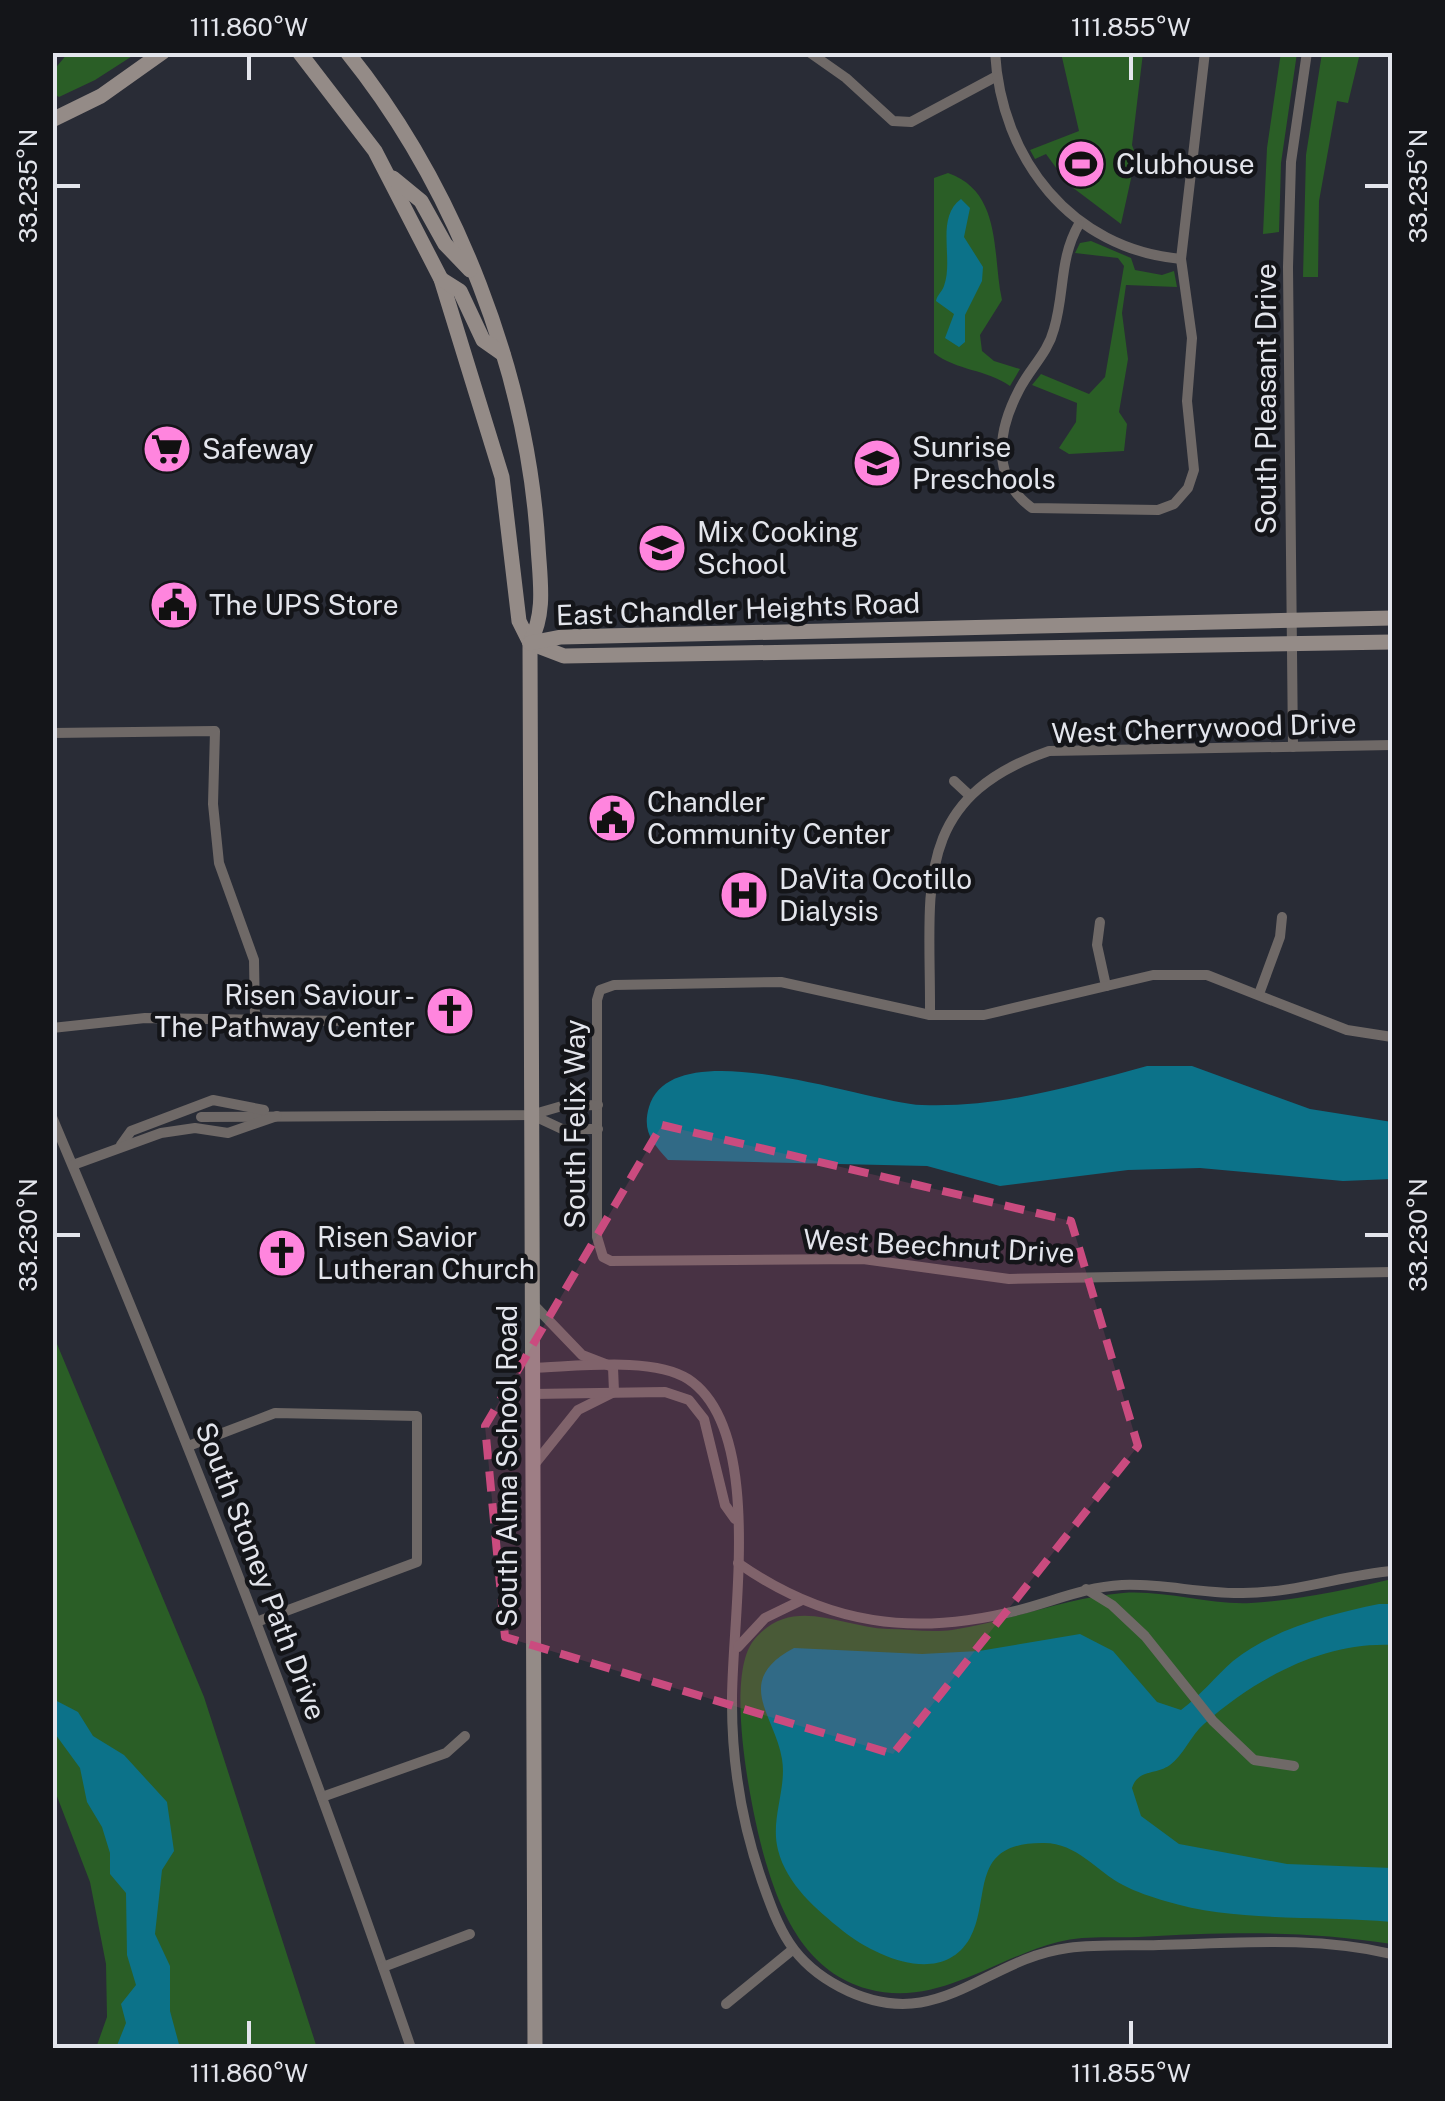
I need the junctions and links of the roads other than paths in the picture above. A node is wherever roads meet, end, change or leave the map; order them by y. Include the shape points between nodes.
1 (163, 52) edge
2 (299, 52) edge
3 (348, 52) edge
4 (809, 52) edge
5 (995, 52) edge
6 (1205, 52) edge
7 (1308, 52) edge
8 (996, 76) junction
9 (52, 120) edge
10 (386, 171) junction
11 (1079, 224) junction
12 (1181, 260) junction
13 (477, 276) junction
14 (441, 279) junction
15 (503, 354) junction
16 (1392, 618) edge
17 (1289, 620) junction
18 (1392, 642) edge
19 (530, 643) junction
20 (1291, 644) junction
21 (52, 732) edge
22 (1392, 745) edge
23 (1293, 747) junction
24 (954, 781) dead end
25 (968, 794) junction
26 (1282, 917) dead end
27 (1100, 922) dead end
28 (1106, 986) junction
29 (1259, 994) junction
30 (930, 1015) junction
31 (255, 1018) junction
32 (342, 1021) dead end
33 (52, 1028) edge
34 (1392, 1037) edge
35 (598, 1105) junction
36 (280, 1115) junction
37 (531, 1115) junction
38 (52, 1117) edge
39 (199, 1118) junction
40 (598, 1129) junction
41 (121, 1146) junction
42 (73, 1165) junction
43 (603, 1257) joint
44 (1392, 1272) edge
45 (531, 1303) junction
46 (613, 1367) junction
47 (531, 1368) junction
48 (676, 1373) junction
49 (614, 1392) junction
50 (532, 1394) junction
51 (671, 1394) junction
52 (190, 1445) junction
53 (532, 1467) junction
54 (735, 1520) junction
55 (738, 1563) junction
56 (1392, 1571) edge
57 (1086, 1589) junction
58 (800, 1601) junction
59 (259, 1620) junction
60 (736, 1650) junction
61 (465, 1736) dead end
62 (1294, 1766) dead end
63 (322, 1797) junction
64 (470, 1934) dead end
65 (791, 1952) junction
66 (1392, 1954) edge
67 (383, 1967) junction
68 (726, 2004) dead end
69 (410, 2048) edge
70 (535, 2048) edge

1 - 9 main road
2 - 10 main road, South Alma School Road
3 - 13 main road, South Alma School Road via 401,129
4 - 8 street via 893,121 911,122
5 - 8 street
6 - 12 street
7 - 17 street, South Pleasant Drive via 1290,162
8 - 11 street via 1024,159
10 - 13 main road via 421,201 445,244
10 - 14 main road, South Alma School Road
11 - 12 street via 1124,248
11 - 12 street via 1064,254 1054,333 1006,423 1007,485 1032,508 1158,510 1188,488 1194,470 1187,401 1192,338
13 - 15 main road, South Alma School Road
14 - 15 main road via 460,291 483,340
14 - 19 main road, South Alma School Road via 502,477 519,621
15 - 19 main road, South Alma School Road via 535,496 542,620
16 - 17 main road, East Chandler Heights Road
17 - 19 main road, East Chandler Heights Road via 744,631
17 - 20 street, South Pleasant Drive
18 - 20 main road, East Chandler Heights Road
19 - 20 main road, East Chandler Heights Road via 564,656
19 - 37 main road, South Alma School Road
20 - 23 street, South Pleasant Drive
21 - 31 street via 215,731 220,863 254,960
22 - 23 street, West Cherrywood Drive
23 - 25 street, West Cherrywood Drive via 1049,751 1010,765
24 - 25 street
25 - 30 street via 947,827 930,878
26 - 29 street
27 - 28 street via 1097,945
28 - 29 street via 1172,973 1207,975
28 - 30 street via 1009,1012
29 - 34 street via 1347,1030
30 - 35 street, South Felix Way via 780,982 614,985 600,990
31 - 32 street
31 - 33 street via 145,1018
35 - 37 street
35 - 40 street, South Felix Way
36 - 37 street
36 - 39 street
36 - 39 street via 228,1134
37 - 40 street via 562,1129
37 - 45 main road, South Alma School Road
38 - 42 street, South Stoney Path Drive
39 - 41 street
39 - 41 street via 180,1114 132,1131
40 - 43 street, South Felix Way via 597,1237
41 - 42 street
42 - 52 street, South Stoney Path Drive
43 - 44 street, West Beechnut Drive via 863,1259 1008,1279
45 - 46 street via 582,1355
45 - 47 main road, South Alma School Road
46 - 47 street
46 - 48 street
46 - 49 street
47 - 50 main road, South Alma School Road
48 - 51 street
48 - 54 street via 709,1396 722,1420 733,1458
49 - 50 street
49 - 51 street
49 - 53 street via 578,1410
50 - 53 main road, South Alma School Road
51 - 54 street via 689,1400 704,1419 725,1505
52 - 59 street, South Stoney Path Drive
52 - 59 street via 276,1413 417,1416 417,1562
53 - 70 main road, South Alma School Road
54 - 55 street
55 - 58 street
55 - 60 street
56 - 57 street via 1246,1594 1126,1584
57 - 58 street via 960,1622 897,1624
57 - 62 street via 1145,1636 1213,1721 1254,1760
58 - 60 street via 765,1618
59 - 63 street, South Stoney Path Drive
60 - 65 street via 732,1730 749,1846
61 - 63 street via 446,1753
63 - 67 street, South Stoney Path Drive
64 - 67 street
65 - 66 street via 838,1986 913,2003 969,1990 1066,1948 1284,1940
65 - 68 street
67 - 69 street, South Stoney Path Drive

